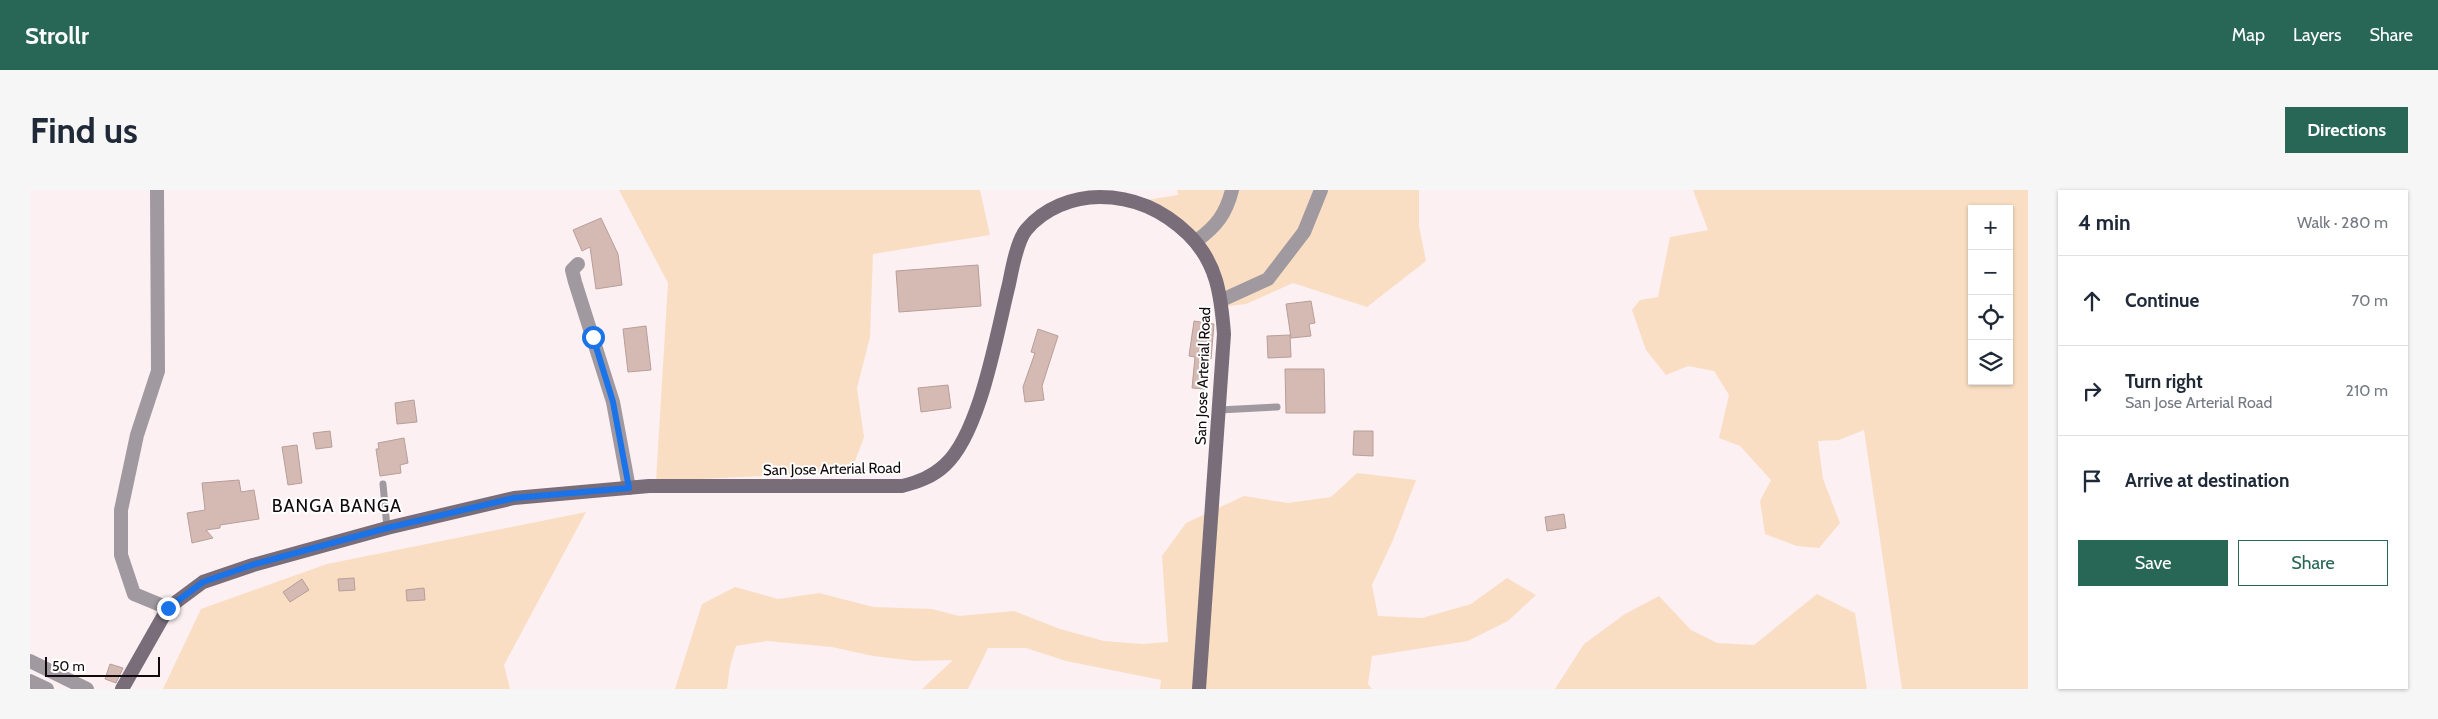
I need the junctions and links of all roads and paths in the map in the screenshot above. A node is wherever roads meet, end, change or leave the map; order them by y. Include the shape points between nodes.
1 (158, 190) edge
2 (1232, 190) edge
3 (1321, 190) edge
4 (1196, 242) junction
5 (578, 264) dead end
6 (1222, 300) junction
7 (1277, 407) dead end
8 (1219, 410) junction
9 (383, 484) dead end
10 (629, 488) junction
11 (387, 528) junction
12 (168, 608) junction
13 (30, 661) edge
14 (30, 681) edge
15 (48, 689) edge
16 (87, 689) edge
17 (122, 689) edge
18 (1199, 689) edge

1 - 12 street via 158,371 137,435 121,510 122,555 134,594
2 - 4 street via 1227,208 1213,229
3 - 6 street via 1304,232 1268,279
4 - 6 main road, San Jose Arterial Road via 1214,268
4 - 10 main road, San Jose Arterial Road via 1173,219 1150,206 1118,197 1084,197 1050,209 1025,231 1014,262 990,368 963,440 946,464 925,480 902,486
5 - 10 street via 572,270 613,402
6 - 8 main road, San Jose Arterial Road via 1224,334
7 - 8 lane
8 - 18 main road, San Jose Arterial Road
9 - 11 lane
10 - 11 main road, San Jose Arterial Road via 514,498
11 - 12 main road, San Jose Arterial Road via 252,565 203,582
12 - 17 main road, San Jose Arterial Road
13 - 16 street
14 - 15 street

